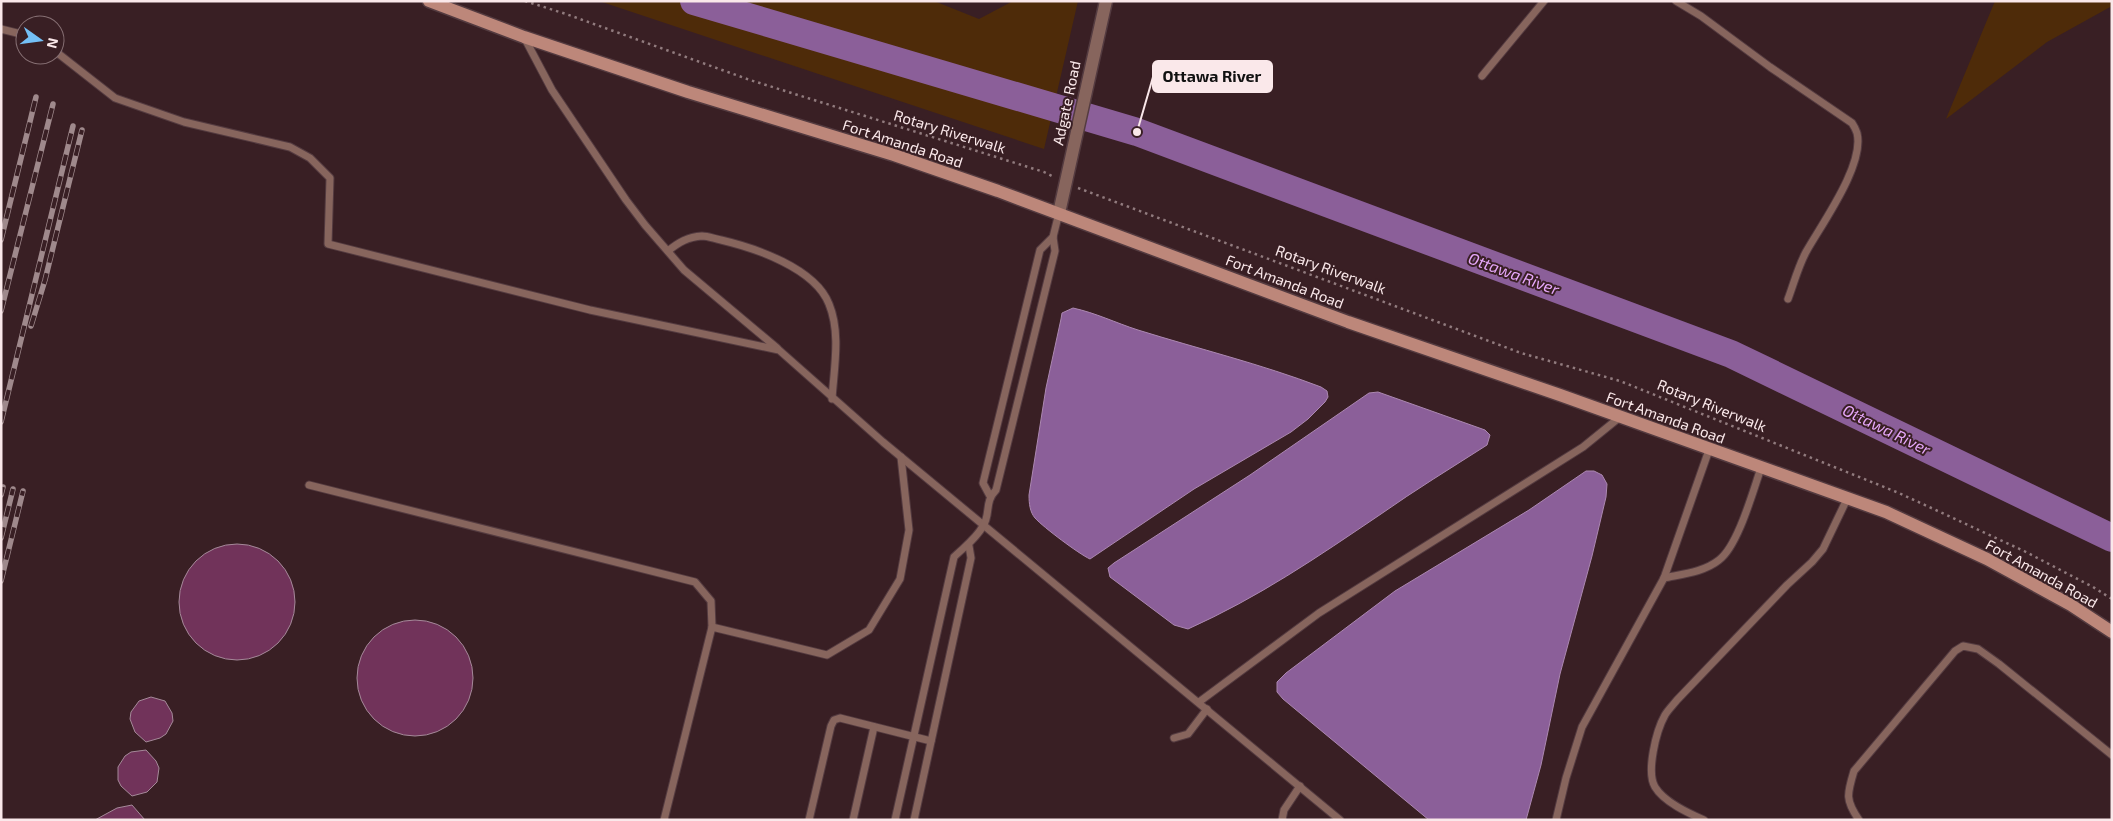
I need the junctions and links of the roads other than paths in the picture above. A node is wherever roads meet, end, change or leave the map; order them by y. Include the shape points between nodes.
1 (429, 1) edge
2 (1106, 1) edge
3 (1544, 1) edge
4 (1676, 1) edge
5 (1, 29) edge
6 (15, 32) edge
7 (524, 37) junction
8 (65, 59) edge
9 (1482, 76) dead end
10 (1059, 212) junction
11 (1052, 238) junction
12 (668, 251) junction
13 (1788, 299) dead end
14 (779, 350) junction
15 (832, 399) junction
16 (1620, 417) junction
17 (1709, 450) junction
18 (902, 457) junction
19 (1761, 468) junction
20 (309, 485) dead end
21 (990, 496) junction
22 (1846, 498) junction
23 (984, 525) junction
24 (969, 546) junction
25 (1664, 578) junction
26 (712, 627) junction
27 (2112, 632) edge
28 (1199, 702) junction
29 (1207, 709) junction
30 (874, 727) junction
31 (913, 737) junction
32 (1174, 738) dead end
33 (931, 741) junction
34 (2112, 755) edge
35 (1300, 786) junction
36 (664, 820) edge
37 (809, 820) edge
38 (853, 820) edge
39 (896, 820) edge
40 (914, 820) edge
41 (1282, 820) edge
42 (1340, 820) edge
43 (1556, 820) edge
44 (1704, 820) edge
45 (1859, 820) edge

1 - 7 street, Fort Amanda Road
2 - 10 street, Adgate Road
3 - 9 lane
4 - 13 lane via 1852,123 1858,134 1857,152 1848,178 1806,251
5 - 6 lane
7 - 10 street, Fort Amanda Road via 688,92 894,155
7 - 12 lane via 552,90 626,200
8 - 14 lane via 115,98 184,122 290,146 310,158 330,178 328,244 590,310
10 - 11 lane
10 - 16 street, Fort Amanda Road via 1348,322
11 - 21 lane via 1054,251 1050,270 996,490
11 - 21 lane via 1040,250 983,483
12 - 14 lane via 684,270
12 - 15 lane via 682,240 703,236 746,246 791,266 813,281 829,303 833,319 836,351
14 - 15 lane
15 - 18 lane
16 - 17 street, Fort Amanda Road
16 - 28 lane via 1583,447 1319,613
17 - 19 street, Fort Amanda Road
17 - 25 lane
18 - 23 lane
18 - 26 lane via 909,530 900,579 869,630 827,655
19 - 22 street, Fort Amanda Road
19 - 25 lane via 1737,535 1721,559 1706,568
20 - 26 lane via 695,582 711,601
21 - 23 lane
22 - 27 street, Fort Amanda Road via 1886,512 1986,559 2071,605
22 - 44 lane via 1823,549 1677,700 1660,726 1653,756 1652,781 1666,799
23 - 24 lane
23 - 28 lane
24 - 31 lane via 954,557
24 - 33 lane via 971,558
25 - 43 lane via 1582,727
26 - 36 lane
28 - 29 lane
29 - 32 lane via 1188,734
29 - 35 lane
30 - 31 lane
30 - 37 lane via 840,718 834,720
30 - 38 lane
31 - 33 lane
31 - 39 lane
33 - 40 lane
34 - 45 lane via 1999,664 1978,649 1963,646 1955,651 1854,771 1848,799
35 - 41 lane via 1284,810
35 - 42 lane

